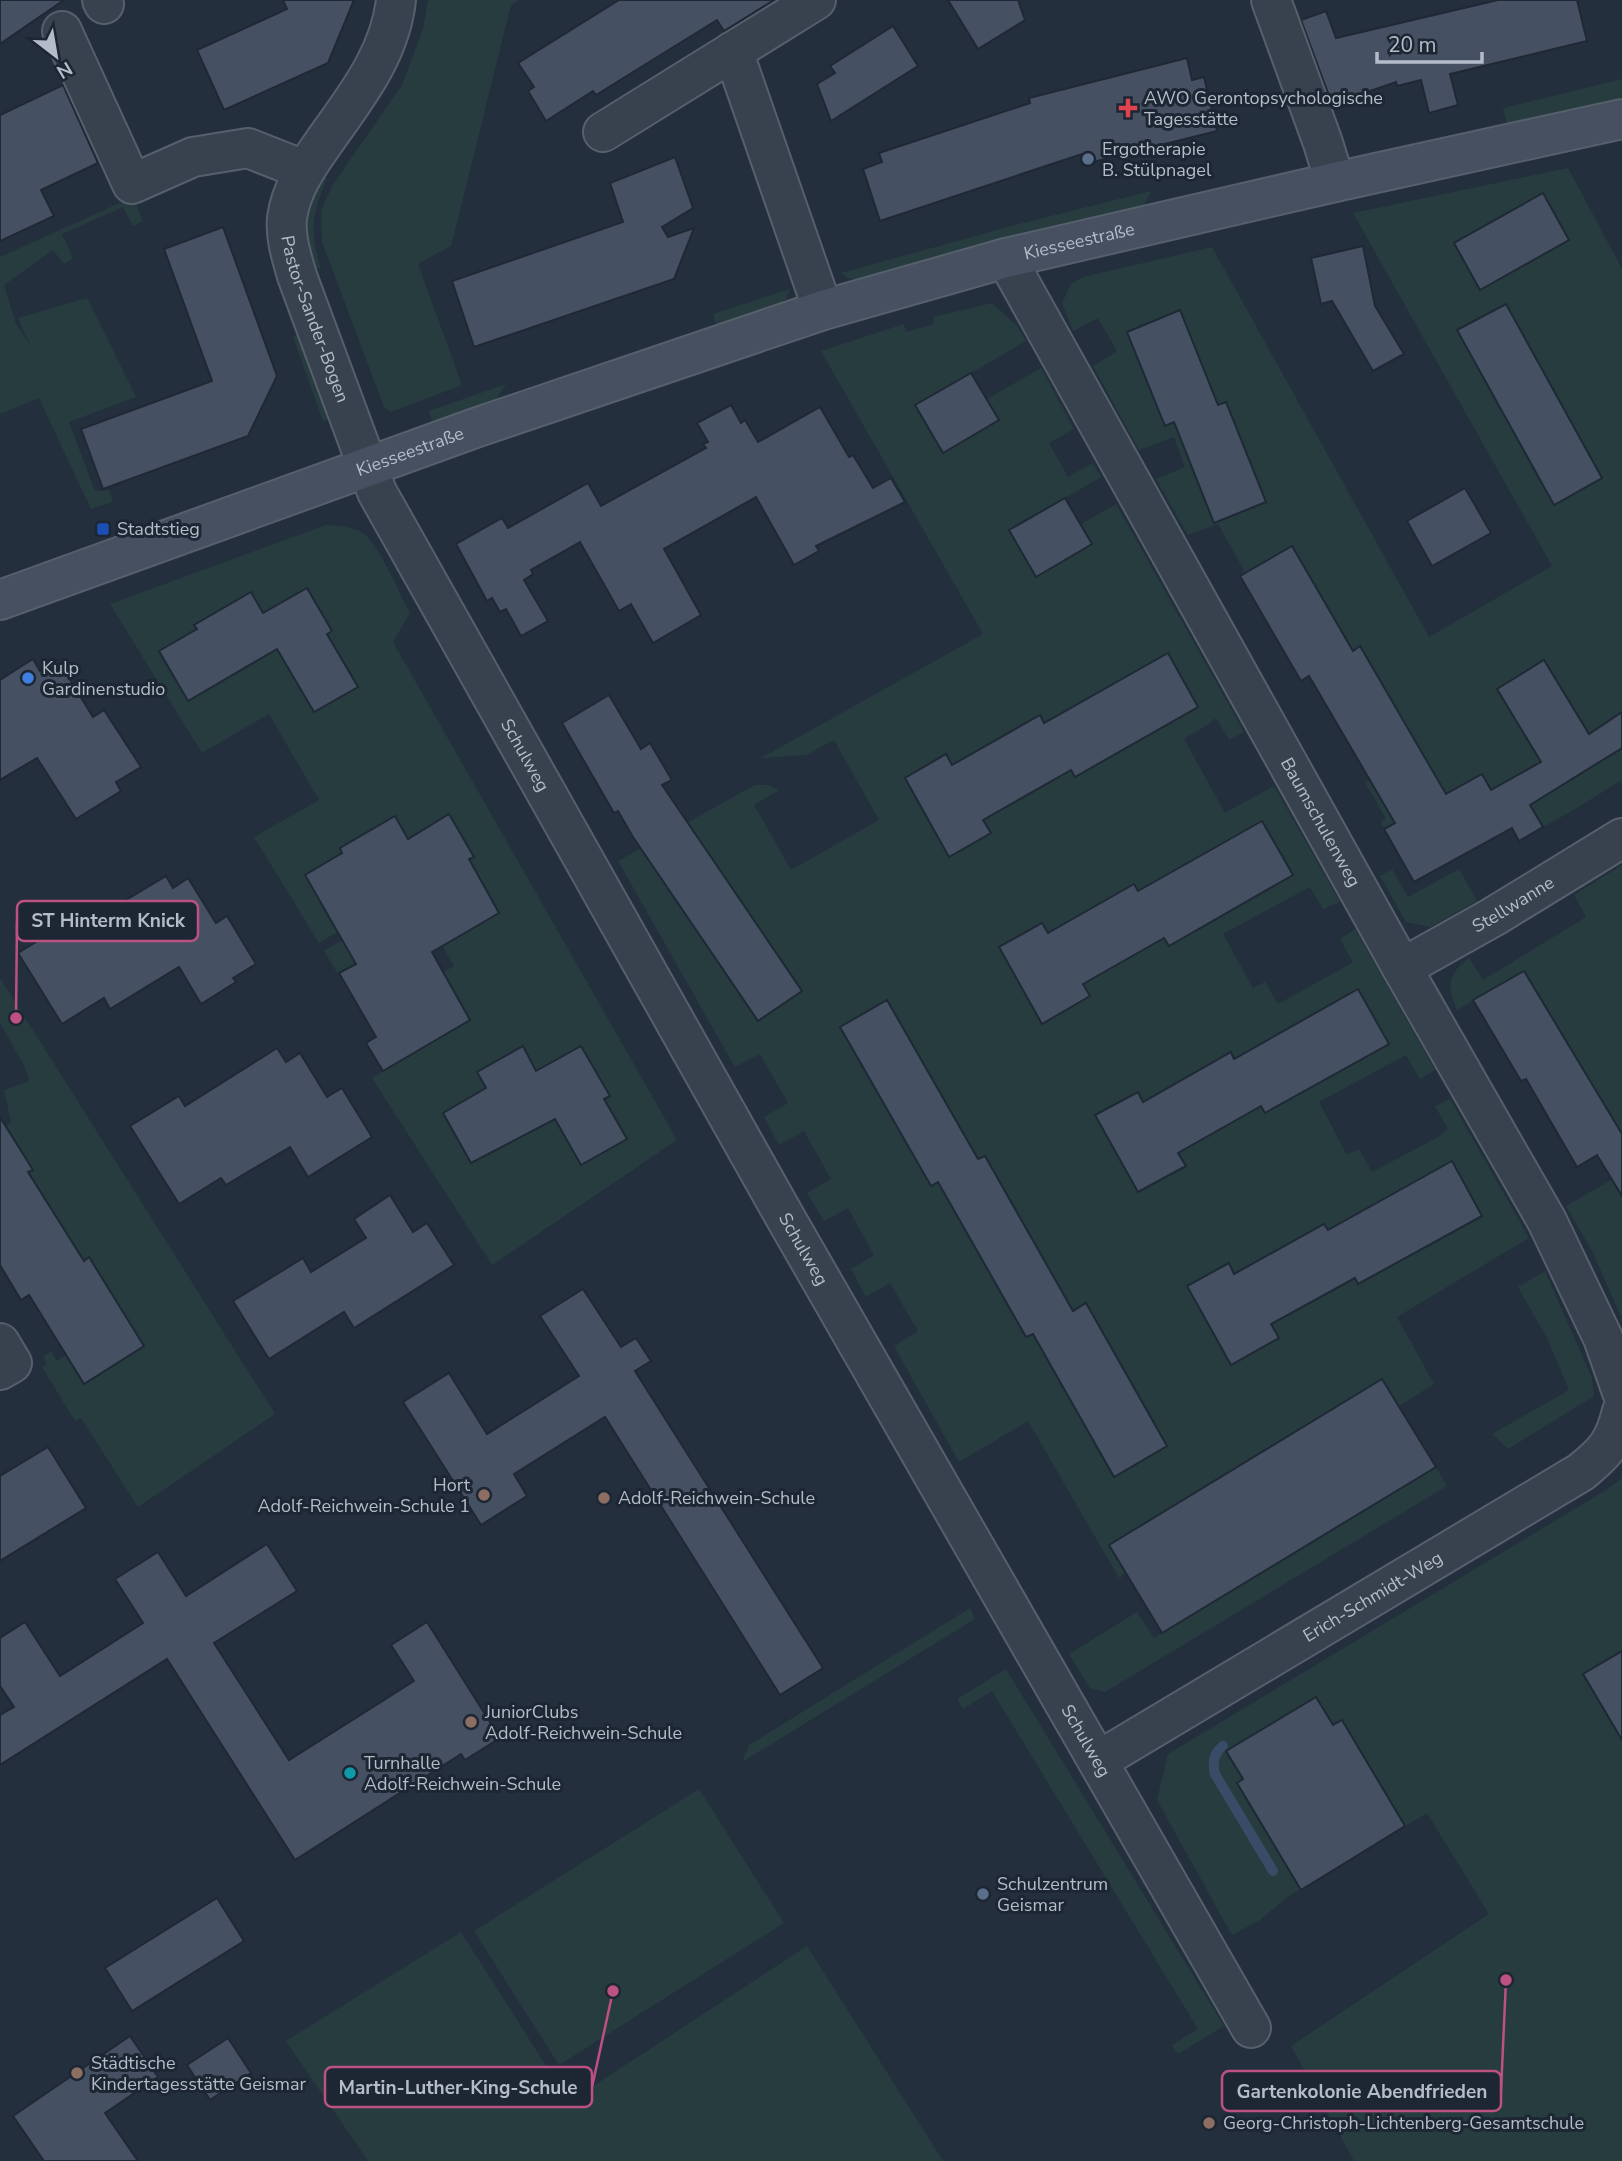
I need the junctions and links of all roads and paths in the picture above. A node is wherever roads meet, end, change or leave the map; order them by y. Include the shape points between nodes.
1 (396, 0) edge
2 (816, 0) edge
3 (1271, 0) edge
4 (62, 31) dead end
5 (733, 51) junction
6 (1622, 119) edge
7 (603, 132) dead end
8 (304, 170) junction
9 (1335, 182) junction
10 (1006, 258) junction
11 (823, 310) junction
12 (368, 465) junction
13 (0, 600) edge
14 (1622, 838) edge
15 (1402, 968) junction
16 (0, 1343) edge
17 (0, 1370) edge
18 (1622, 1392) edge
19 (1622, 1411) edge
20 (1098, 1761) junction
21 (1251, 2028) dead end

1 - 8 street, Pastor-Sander-Bogen via 382,52
2 - 5 street
3 - 9 street
4 - 8 street via 132,184 194,157 248,148
5 - 7 street
5 - 11 street
6 - 9 street, Kiesseestraße
8 - 12 street, Pastor-Sander-Bogen via 292,194 289,245
9 - 10 street, Kiesseestraße
10 - 11 street, Kiesseestraße
10 - 15 street, Baumschulenweg
11 - 12 street, Kiesseestraße
12 - 13 street, Kiesseestraße
12 - 20 street, Schulweg via 377,492 662,999
14 - 15 street, Stellwanne
15 - 18 street, Baumschulenweg via 1547,1222 1603,1338
16 - 17 street via 12,1363
19 - 20 street, Erich-Schmidt-Weg via 1614,1438 1581,1472
20 - 21 street, Schulweg

